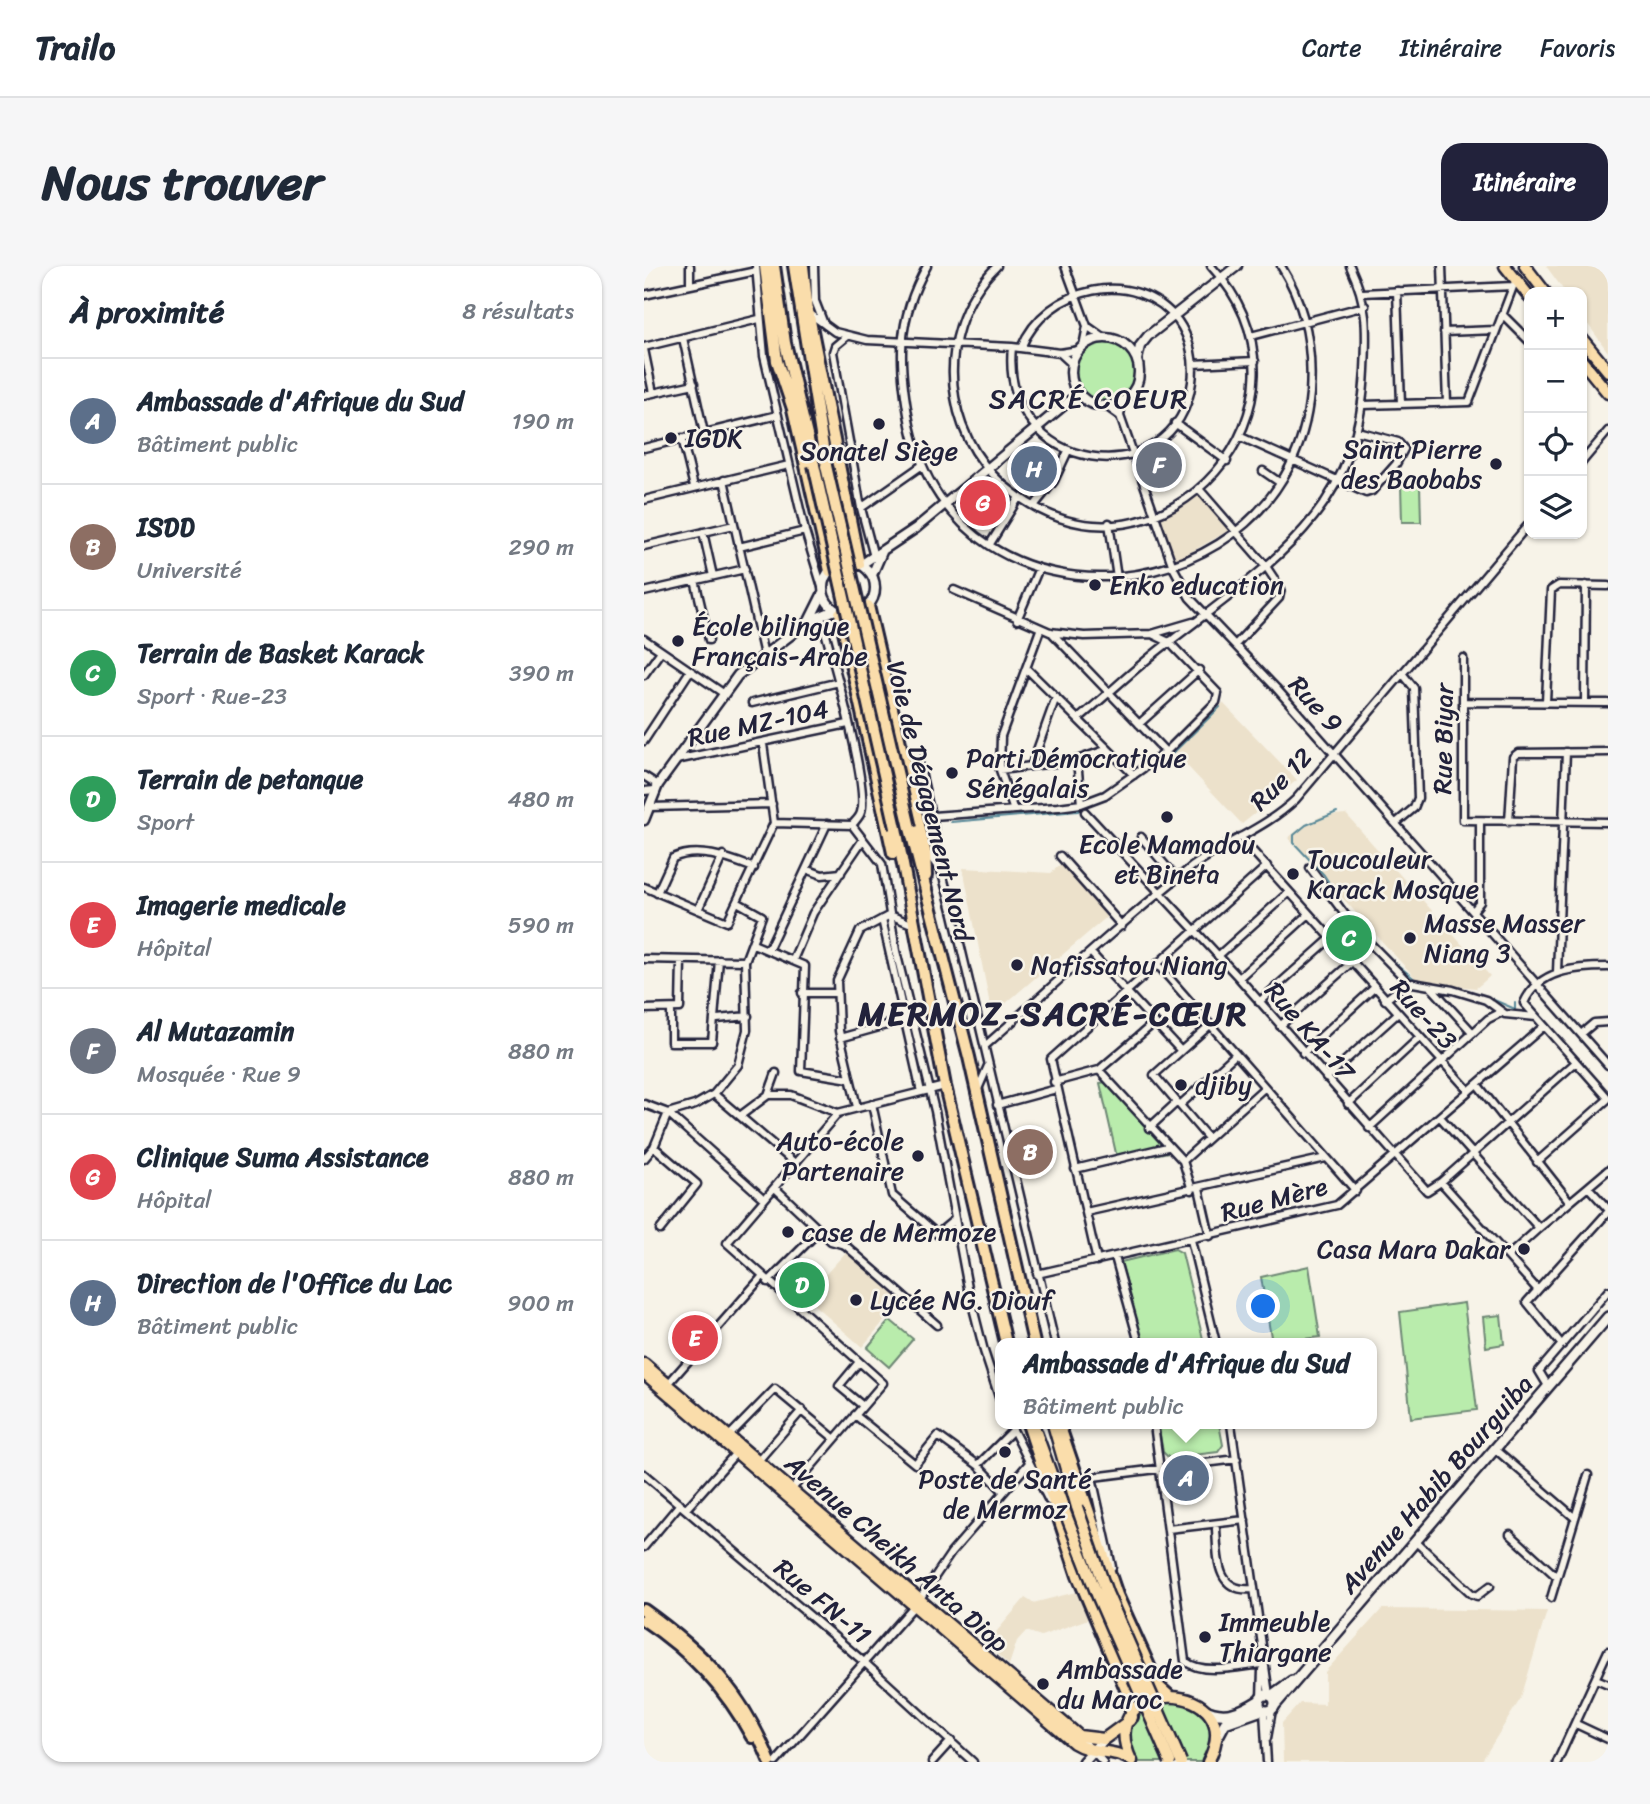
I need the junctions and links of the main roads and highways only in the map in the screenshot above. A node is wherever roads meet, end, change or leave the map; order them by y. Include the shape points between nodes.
1 (774, 266) edge
2 (794, 266) edge
3 (803, 266) edge
4 (1506, 266) edge
5 (1525, 266) edge
6 (759, 268) edge
7 (1541, 287) edge
8 (1524, 291) edge
9 (785, 343) junction
10 (1587, 346) edge
11 (1587, 367) edge
12 (809, 368) junction
13 (1608, 371) edge
14 (788, 393) junction
15 (1608, 393) edge
16 (828, 416) junction
17 (860, 564) road end
18 (830, 571) road end
19 (868, 606) road end
20 (837, 611) road end
21 (926, 889) junction
22 (920, 949) junction
23 (1608, 1317) edge
24 (1005, 1338) edge
25 (1033, 1338) edge
26 (644, 1364) edge
27 (644, 1373) edge
28 (1033, 1429) edge
29 (1054, 1429) edge
30 (1061, 1429) edge
31 (1059, 1510) junction
32 (916, 1603) junction
33 (644, 1610) edge
34 (644, 1620) edge
35 (1168, 1695) junction
36 (1267, 1703) junction
37 (1200, 1706) junction
38 (1131, 1719) junction
39 (1104, 1739) junction
40 (1214, 1745) junction
41 (1091, 1751) junction
42 (763, 1762) edge
43 (770, 1762) edge
44 (1083, 1762) edge
45 (1132, 1762) edge
46 (1170, 1762) edge
47 (1181, 1762) edge
48 (1208, 1762) edge

1 - 9 highway, Voie de Dégagement Nord
2 - 12 highway, Voie de Dégagement Nord
3 - 16 highway
4 - 8 main road
5 - 7 main road
6 - 14 highway
9 - 14 highway
9 - 22 highway, Voie de Dégagement Nord, bridge
10 - 13 main road
11 - 15 main road
12 - 16 highway
12 - 21 highway, Voie de Dégagement Nord, bridge via 826,466
14 - 18 highway
16 - 17 highway
19 - 21 highway via 925,850
20 - 22 highway via 909,923
21 - 25 highway, Voie de Dégagement Nord
22 - 24 highway, Voie de Dégagement Nord via 945,1086
23 - 36 main road, Avenue Habib Bourguiba via 1296,1678
26 - 32 main road, Avenue Cheikh Anta Diop via 792,1489
27 - 32 main road, Avenue Cheikh Anta Diop
28 - 31 highway
29 - 47 main road, bridge via 1107,1593
30 - 35 highway via 1117,1595 1158,1686
31 - 38 highway via 1078,1576 1124,1682
31 - 46 main road, bridge
32 - 39 main road, Avenue Cheikh Anta Diop via 1079,1736
32 - 41 main road, Avenue Cheikh Anta Diop via 1074,1743
33 - 43 highway via 687,1641 726,1682 752,1721
34 - 42 highway via 683,1648 712,1677 744,1722
35 - 37 main road
35 - 38 main road via 1145,1703
36 - 37 main road via 1220,1716
36 - 40 main road via 1225,1723
37 - 40 main road via 1211,1721
38 - 39 main road
38 - 45 main road via 1126,1739
39 - 41 main road
40 - 48 main road
41 - 44 main road
41 - 45 main road, Avenue Cheikh Anta Diop via 1117,1752

